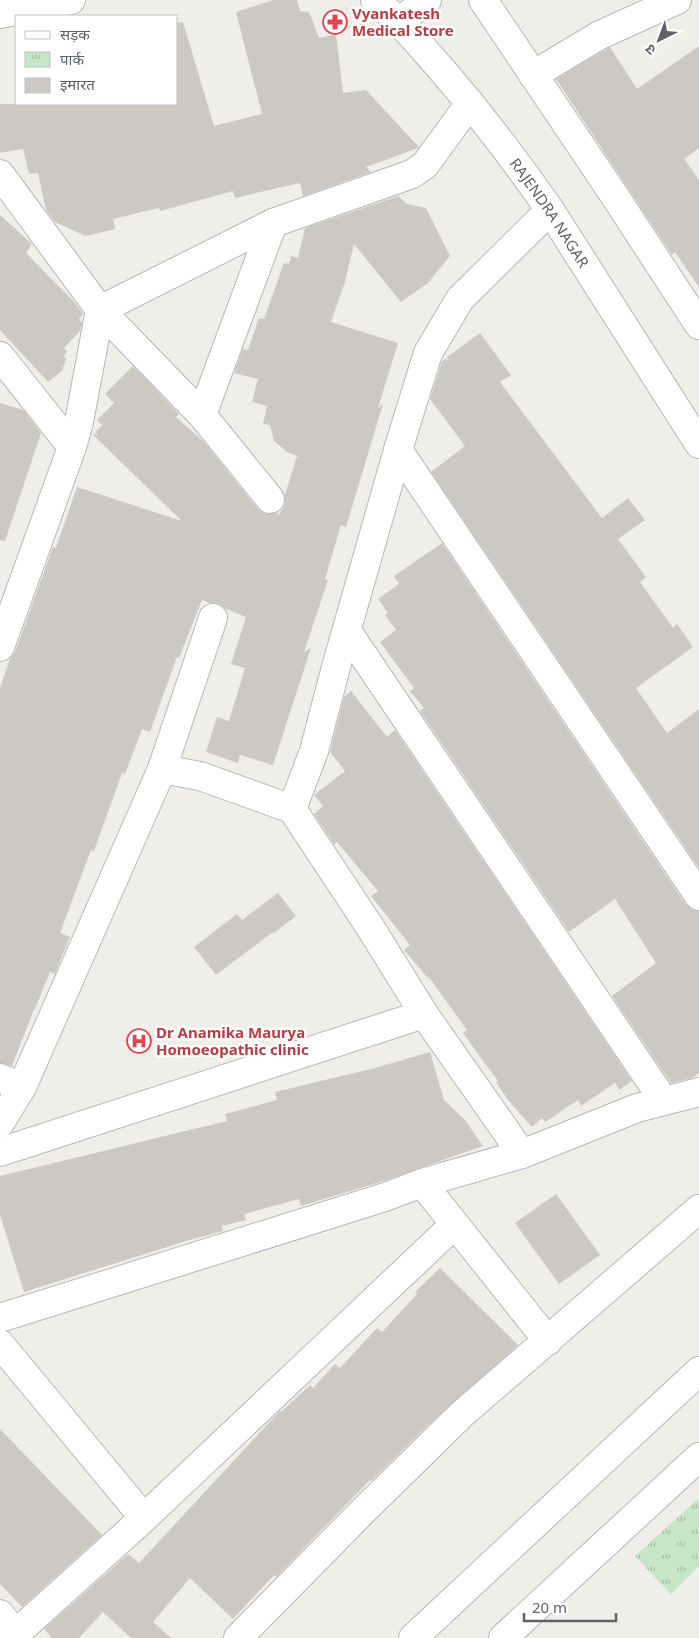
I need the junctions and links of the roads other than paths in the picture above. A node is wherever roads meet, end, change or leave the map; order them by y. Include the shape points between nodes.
1 (71, 0) edge
2 (375, 0) edge
3 (427, 0) edge
4 (483, 0) edge
5 (677, 0) edge
6 (696, 0) edge
7 (699, 4) edge
8 (0, 14) edge
9 (400, 21) junction
10 (533, 75) junction
11 (470, 102) junction
12 (0, 174) edge
13 (550, 210) junction
14 (274, 223) junction
15 (100, 310) junction
16 (699, 325) edge
17 (0, 356) edge
18 (202, 415) junction
19 (699, 444) edge
20 (72, 447) junction
21 (398, 450) junction
22 (270, 499) dead end
23 (213, 618) dead end
24 (347, 632) junction
25 (2, 636) edge
26 (162, 770) junction
27 (292, 809) junction
28 (699, 896) edge
29 (424, 1014) junction
30 (11, 1082) edge
31 (699, 1092) edge
32 (664, 1101) junction
33 (0, 1123) edge
34 (0, 1152) edge
35 (522, 1154) junction
36 (422, 1183) junction
37 (699, 1209) edge
38 (454, 1225) junction
39 (0, 1318) edge
40 (548, 1341) junction
41 (0, 1344) edge
42 (699, 1370) edge
43 (699, 1457) edge
44 (144, 1518) junction
45 (9, 1629) edge
46 (238, 1638) edge
47 (413, 1638) edge
48 (504, 1638) edge

1 - 8 street
2 - 9 street, RAJENDRA NAGAR
3 - 9 street
4 - 10 street
5 - 10 street via 600,35
6 - 7 street
9 - 11 street, RAJENDRA NAGAR
10 - 16 street
11 - 13 street, RAJENDRA NAGAR
11 - 14 street via 426,165 412,174
12 - 15 street
13 - 19 street, RAJENDRA NAGAR
13 - 21 street via 460,299 442,327 428,353
14 - 15 street
14 - 18 street
15 - 18 street
15 - 20 street
17 - 20 street
18 - 22 street
20 - 25 street
21 - 24 street
21 - 28 street
23 - 26 street
24 - 27 street via 314,751
24 - 32 street
26 - 27 street via 200,776
26 - 30 street
27 - 29 street
29 - 34 street
29 - 35 street
30 - 33 street
31 - 32 street
32 - 35 street via 637,1108
35 - 36 street
36 - 38 street
36 - 39 street
37 - 40 street
38 - 40 street
38 - 44 street
40 - 46 street via 462,1414
41 - 44 street
42 - 47 street
43 - 48 street
44 - 45 street

